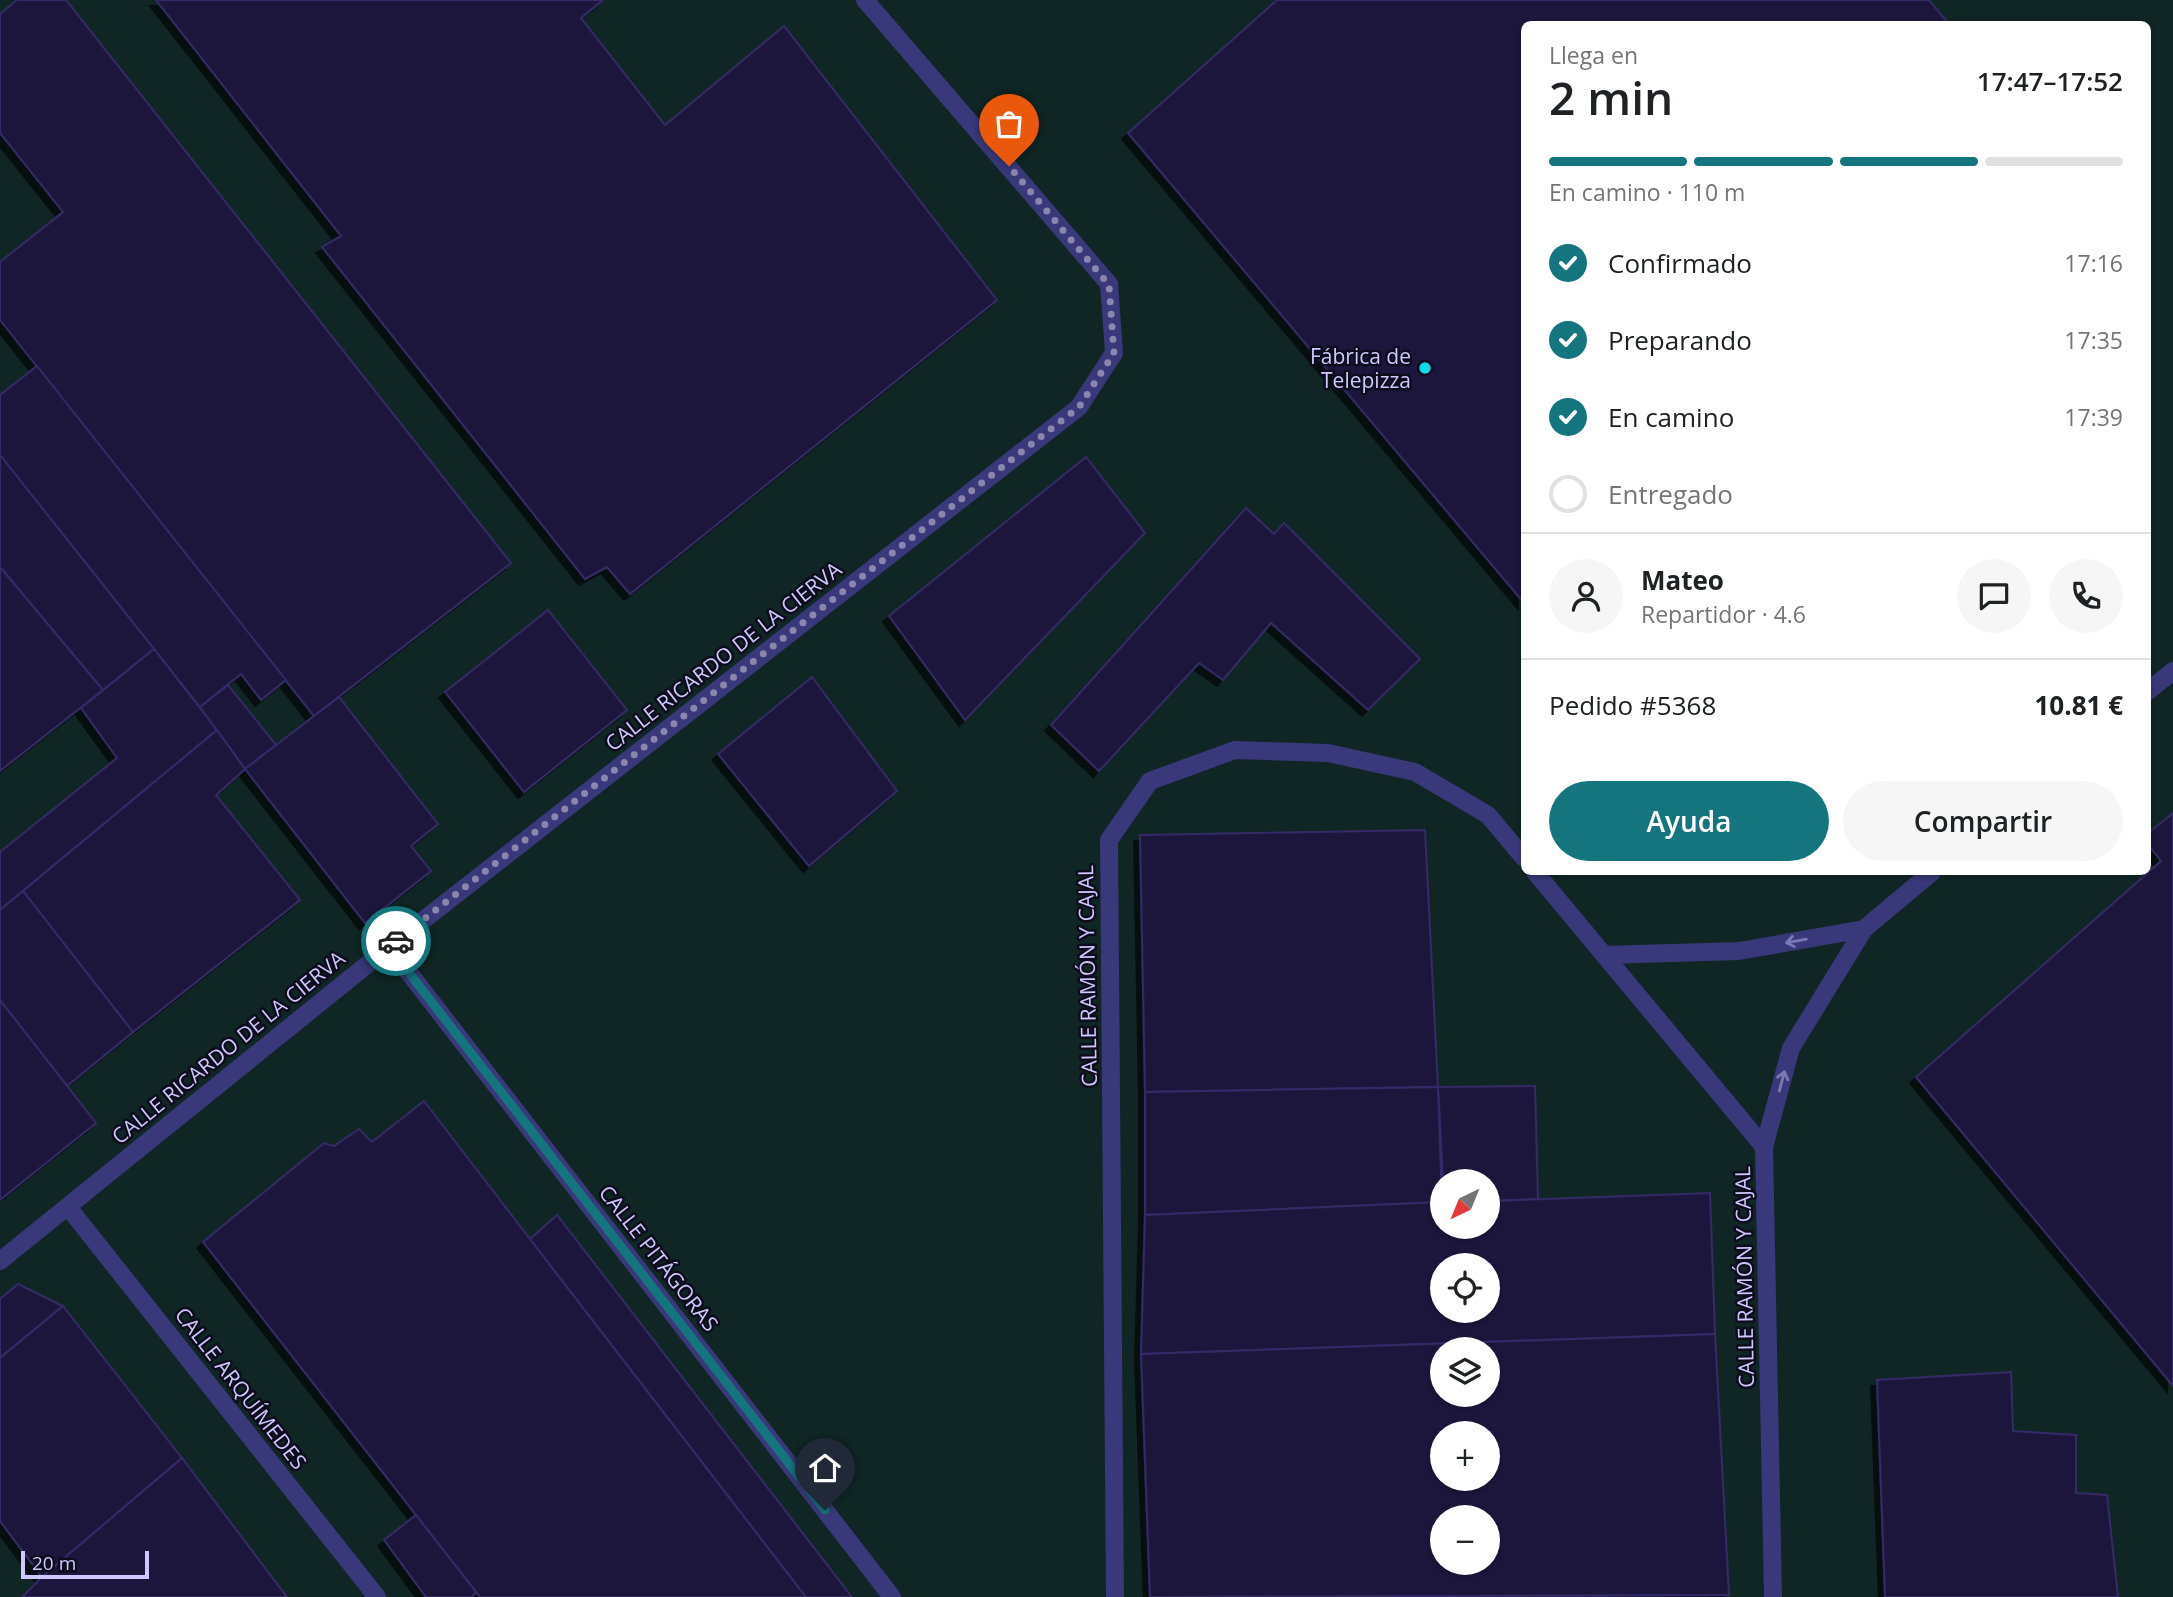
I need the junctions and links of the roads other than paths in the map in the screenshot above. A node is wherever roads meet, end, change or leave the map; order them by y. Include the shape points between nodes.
1 (866, 0) edge
2 (2173, 671) edge
3 (2151, 689) edge
4 (1521, 854) edge
5 (1537, 875) edge
6 (1928, 875) edge
7 (1864, 929) junction
8 (389, 947) junction
9 (1604, 955) junction
10 (1764, 1147) junction
11 (68, 1207) junction
12 (0, 1261) edge
13 (377, 1597) edge
14 (892, 1597) edge
15 (1115, 1597) edge
16 (1773, 1597) edge

1 - 8 street, CALLE RICARDO DE LA CIERVA via 1109,285 1114,353 1079,407
2 - 3 street
4 - 15 street, CALLE RAMÓN Y CAJAL via 1488,815 1415,772 1328,753 1235,750 1150,781 1109,840
5 - 9 street, CALLE RAMÓN Y CAJAL
6 - 7 street
7 -> 9 street via 1739,951
10 -> 7 street via 1791,1048
8 - 11 street, CALLE RICARDO DE LA CIERVA
8 - 14 street, CALLE PITÁGORAS
9 - 10 street, CALLE RAMÓN Y CAJAL
10 - 16 street, CALLE RAMÓN Y CAJAL
11 - 12 street, CALLE RICARDO DE LA CIERVA
11 - 13 street, CALLE ARQUÍMEDES

